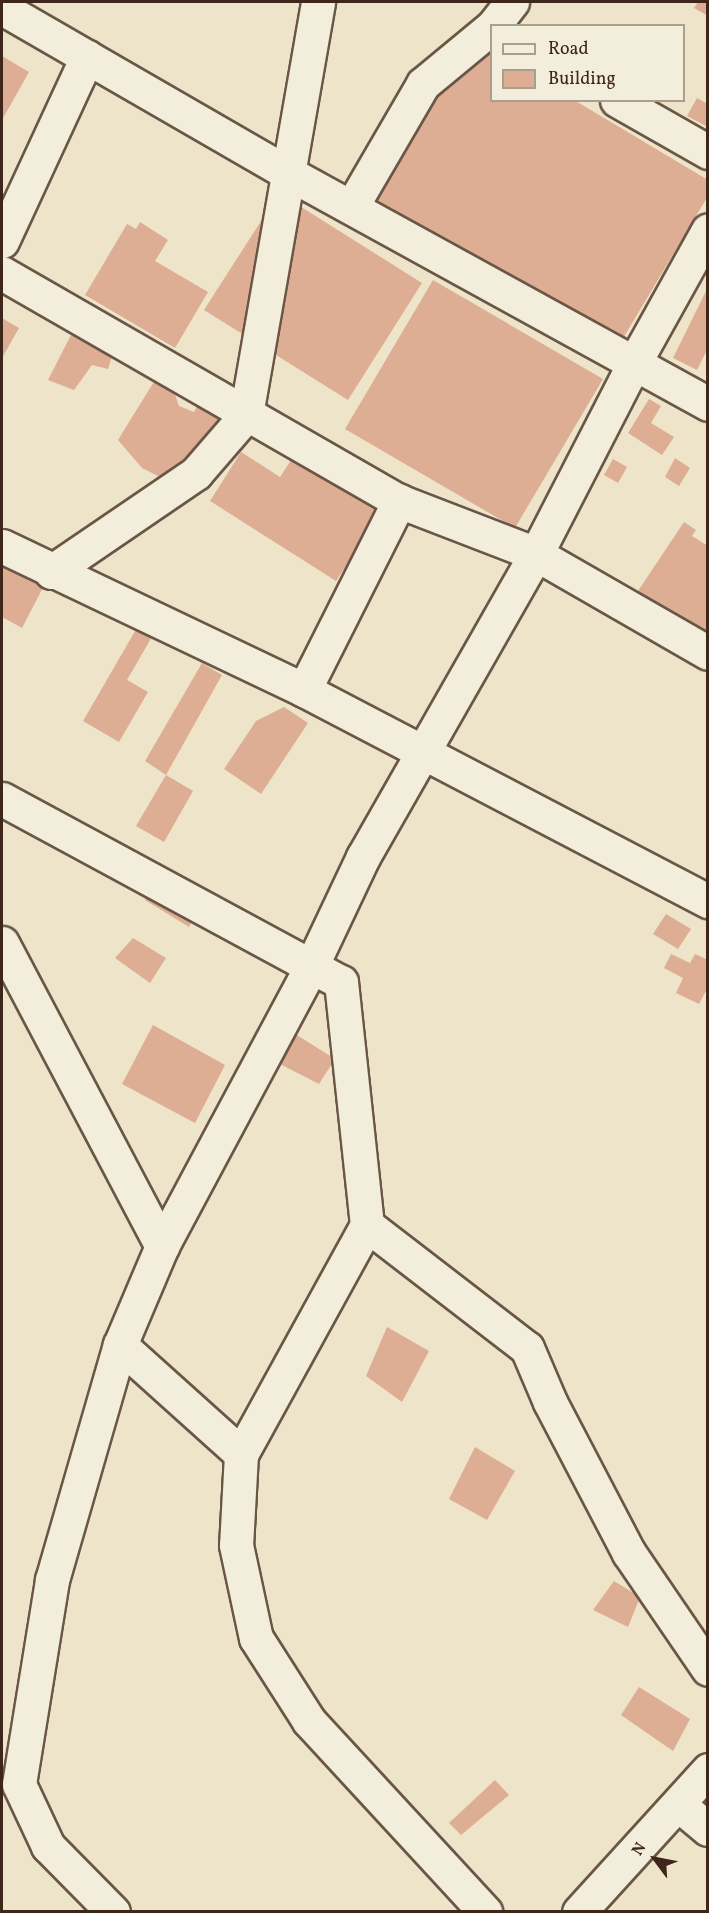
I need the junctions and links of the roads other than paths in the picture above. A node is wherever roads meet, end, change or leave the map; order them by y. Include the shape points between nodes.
1 (318, 2) edge
2 (512, 2) edge
3 (2, 8) edge
4 (495, 24) edge
5 (490, 30) edge
6 (87, 57) junction
7 (620, 102) edge
8 (708, 152) edge
9 (290, 174) junction
10 (352, 206) junction
11 (708, 230) edge
12 (2, 241) edge
13 (2, 273) edge
14 (633, 365) junction
15 (708, 404) edge
16 (246, 415) junction
17 (399, 501) junction
18 (2, 546) edge
19 (536, 554) junction
20 (51, 572) junction
21 (708, 653) edge
22 (304, 690) junction
23 (426, 753) junction
24 (2, 799) edge
25 (704, 892) edge
26 (2, 943) edge
27 (311, 967) junction
28 (367, 1225) junction
29 (162, 1246) junction
30 (120, 1345) junction
31 (241, 1454) junction
32 (708, 1669) edge
33 (708, 1770) edge
34 (678, 1804) junction
35 (708, 1828) edge
36 (113, 1911) edge
37 (485, 1911) edge
38 (579, 1911) edge

1 - 9 street
2 - 4 street
3 - 6 street
5 - 10 street via 423,84
6 - 9 street
6 - 12 street
7 - 8 street
9 - 10 street
9 - 16 street
10 - 14 street
11 - 14 street
13 - 16 street
14 - 15 street
14 - 19 street
16 - 17 street
16 - 20 street via 196,473
17 - 19 street
17 - 22 street
18 - 20 street
19 - 21 street
19 - 23 street
20 - 22 street
22 - 23 street
23 - 25 street
23 - 27 street via 363,857
24 - 27 street
26 - 29 street
27 - 28 street via 341,982
27 - 29 street
28 - 31 street
28 - 32 street via 527,1348 550,1402 629,1552
29 - 30 street
30 - 31 street
30 - 36 street via 52,1580 19,1784 48,1846
31 - 37 street via 236,1545 256,1638 309,1721
33 - 34 street
34 - 35 street
34 - 38 street

